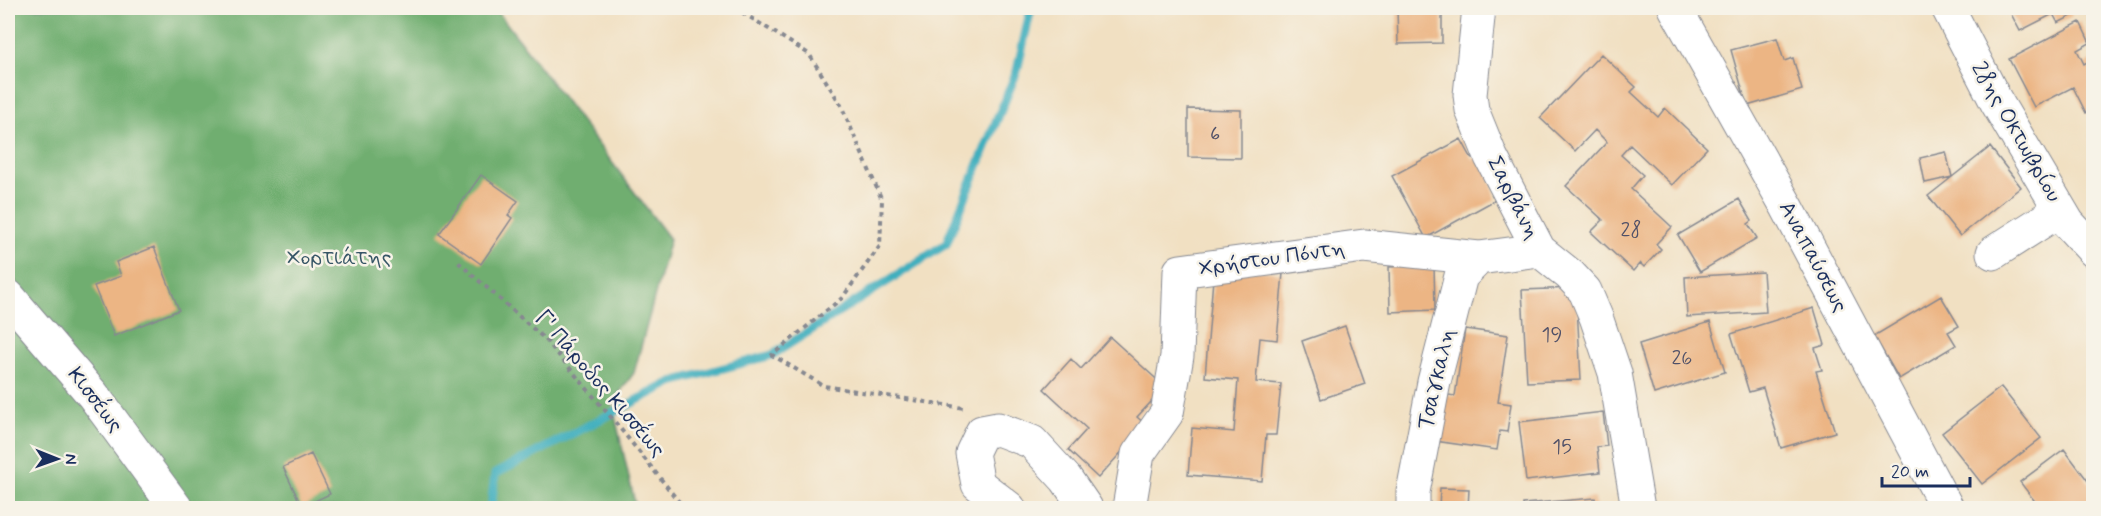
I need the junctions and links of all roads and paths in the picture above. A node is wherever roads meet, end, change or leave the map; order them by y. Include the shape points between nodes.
1 (735, 8) edge
2 (1479, 8) edge
3 (1674, 8) edge
4 (1948, 8) edge
5 (2060, 210) junction
6 (1539, 250) junction
7 (2094, 251) edge
8 (1993, 253) dead end
9 (1479, 258) junction
10 (458, 262) dead end
11 (8, 296) edge
12 (982, 432) junction
13 (176, 508) edge
14 (684, 508) edge
15 (1009, 508) edge
16 (1086, 508) edge
17 (1129, 508) edge
18 (1413, 508) edge
19 (1638, 508) edge
20 (1947, 508) edge

1 - 12 path via 809,54 841,105 882,200 880,246 842,297 772,355 824,386 979,411
2 - 6 street, Σαρβάνη via 1470,95 1472,110 1491,157
3 - 20 street, Αναπαύσεως via 1787,207
4 - 5 street, 28ης Οκτωβρίου via 1996,101
5 - 7 street, 28ης Οκτωβρίου
5 - 8 street
6 - 9 street, Χρήστου Πόντη
6 - 19 street, Σαρβάνη via 1585,291 1596,317 1615,373
9 - 17 street, Χρήστου Πόντη via 1364,246 1180,271 1177,356 1167,413 1138,454
9 - 18 street, Τσαγκαλη via 1461,276 1434,382
10 - 14 path, Γ' Πάροδος Κισσέως via 546,340
11 - 13 street, Κισσέως via 93,395
12 - 15 street via 972,453 978,484
12 - 16 street via 998,429 1032,442

